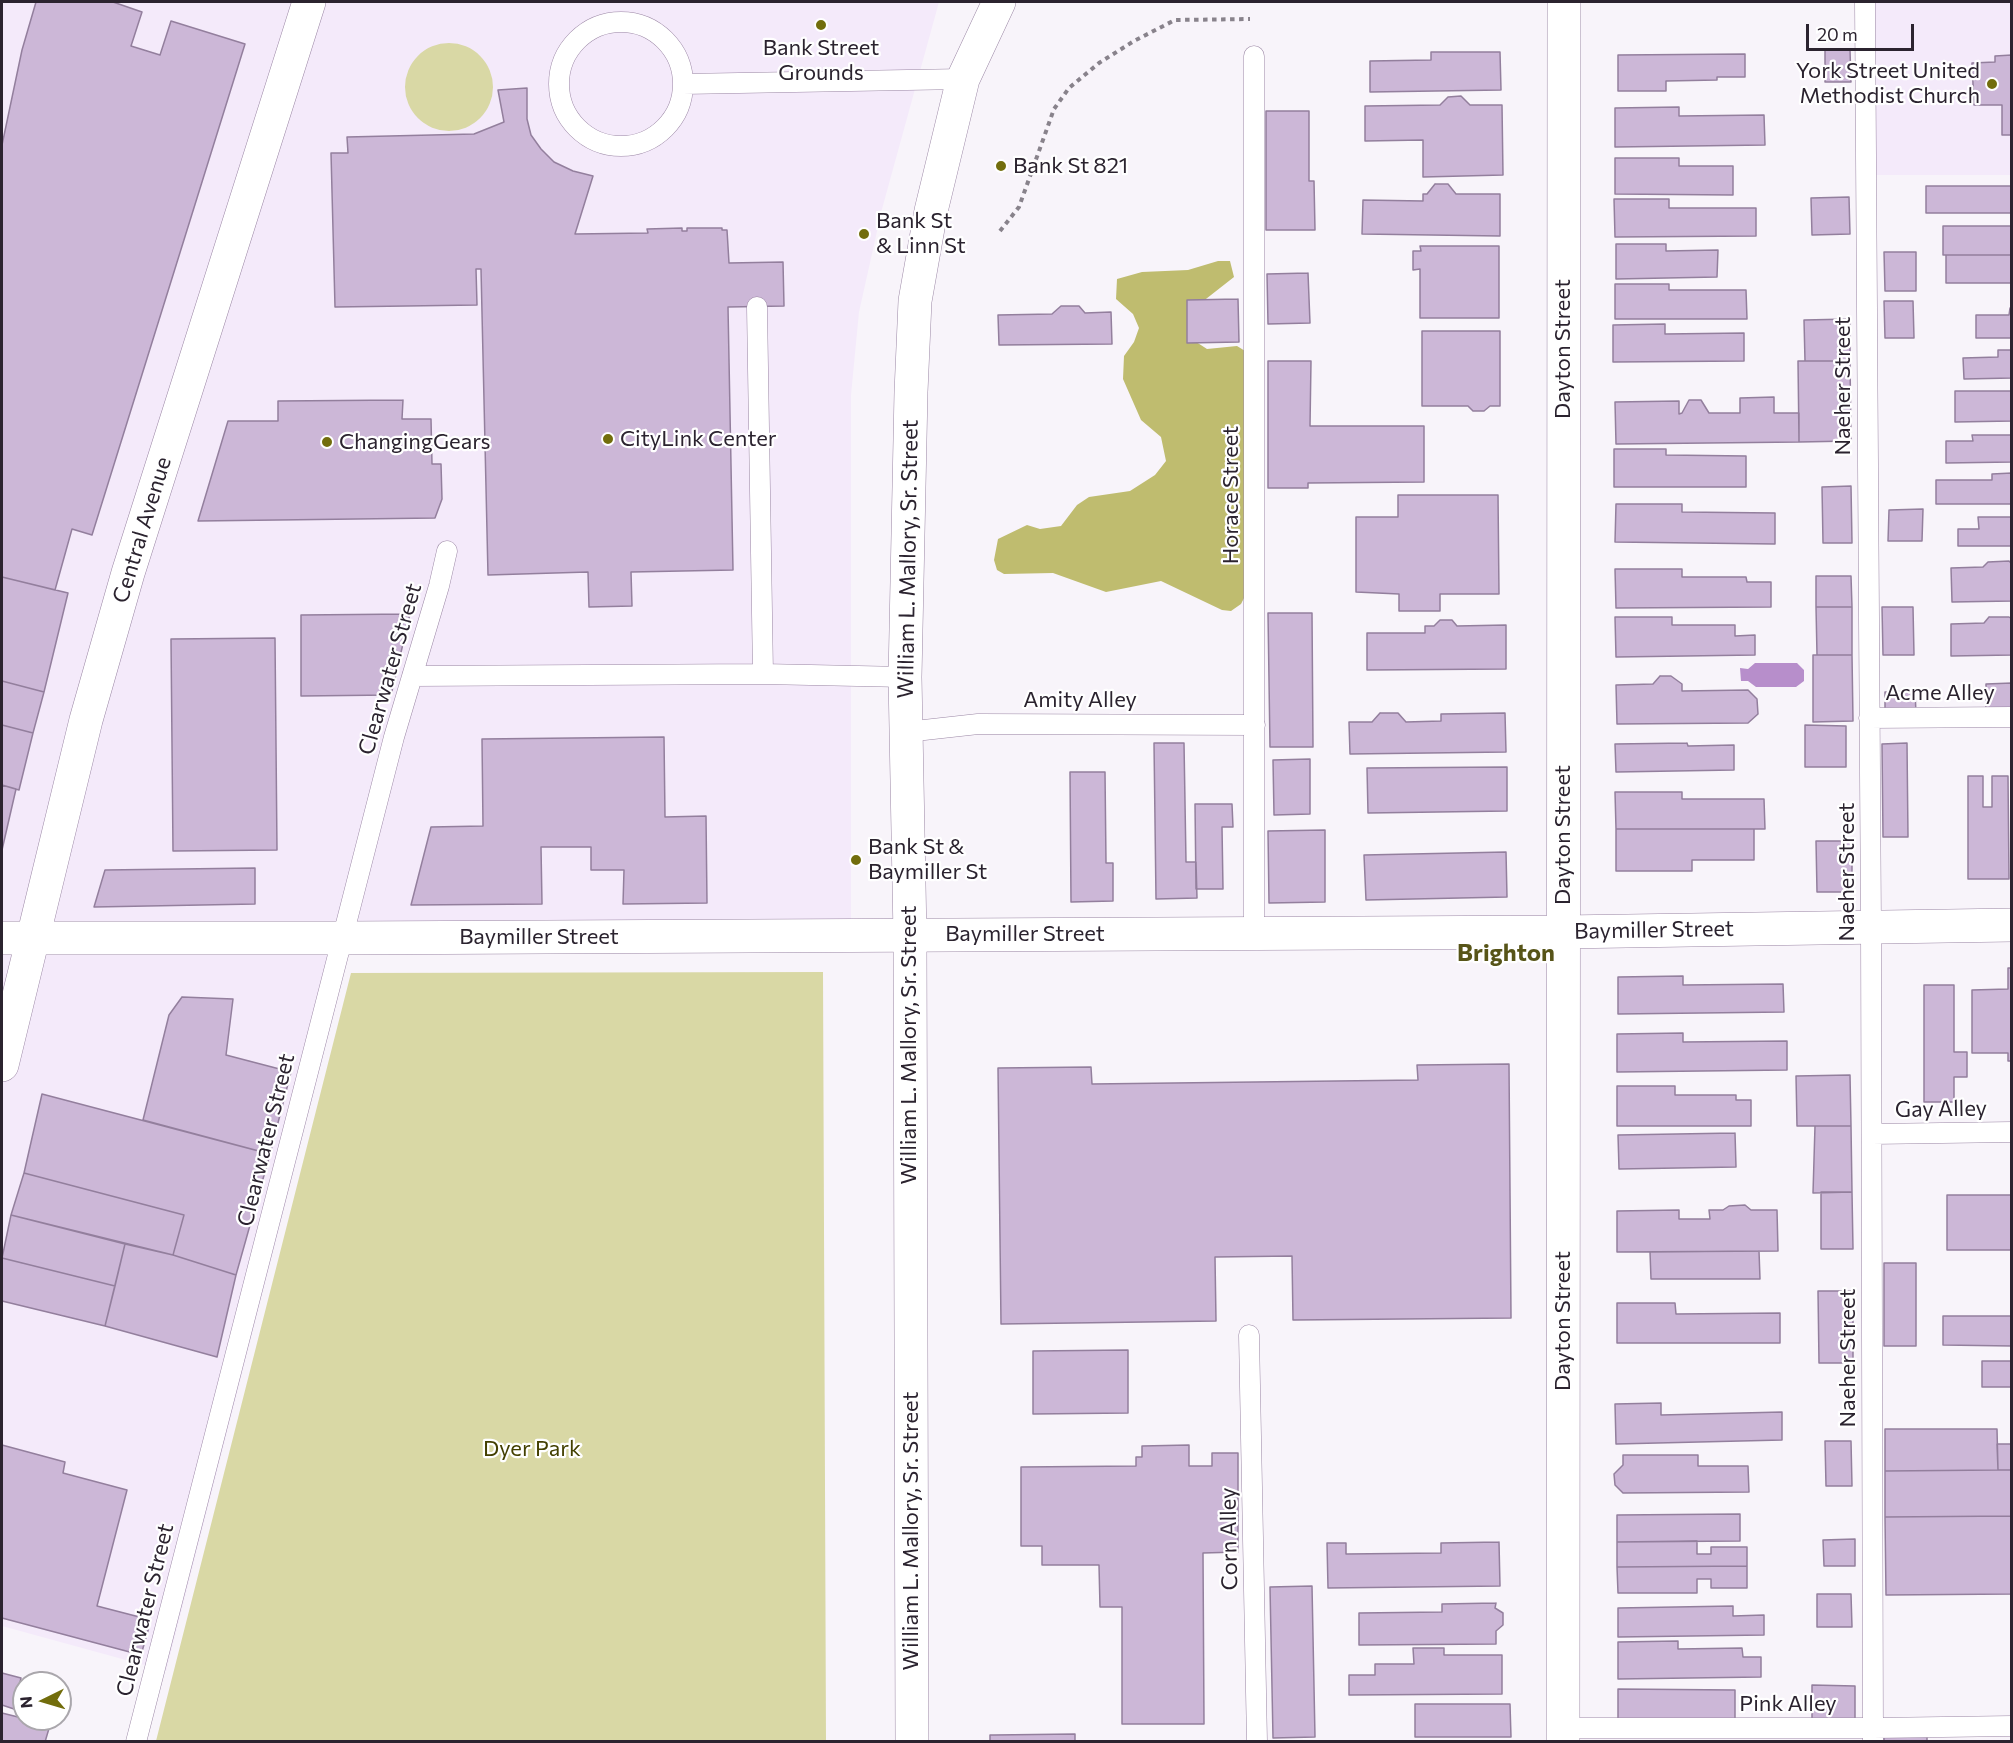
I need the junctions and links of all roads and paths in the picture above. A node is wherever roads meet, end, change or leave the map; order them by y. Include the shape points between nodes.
1 (309, 2) edge
2 (999, 2) edge
3 (1564, 2) edge
4 (1865, 2) edge
5 (1250, 19) dead end
6 (1254, 56) dead end
7 (963, 79) junction
8 (683, 84) junction
9 (1000, 231) dead end
10 (757, 307) dead end
11 (447, 551) dead end
12 (763, 674) junction
13 (412, 676) junction
14 (905, 677) junction
15 (2012, 717) edge
16 (1869, 718) junction
17 (1255, 725) junction
18 (906, 732) junction
19 (2012, 925) edge
20 (1871, 926) junction
21 (1563, 932) junction
22 (1254, 933) junction
23 (910, 936) junction
24 (2, 938) edge
25 (343, 938) junction
26 (34, 939) junction
27 (2, 1065) edge
28 (2012, 1132) edge
29 (1872, 1134) junction
30 (1249, 1335) dead end
31 (2012, 1726) edge
32 (1563, 1735) edge
33 (1874, 1735) edge
34 (136, 1742) edge
35 (912, 1742) edge
36 (1257, 1742) edge

1 - 26 street, Central Avenue via 128,573 86,720
2 - 7 street, William L. Mallory, Sr. Street
3 - 21 street, Dayton Street
4 - 16 lane, Naeher Street
5 - 9 path via 1175,20 1108,57 1069,88 1054,109 1018,207
6 - 17 lane, Horace Street
7 - 8 lane
7 - 14 street, William L. Mallory, Sr. Street via 930,211 915,301
8 - 8 lane via 681,67 662,38 629,23 612,23 580,37 569,50 559,84 561,102 580,131 612,146 629,146 661,132 673,118
10 - 12 lane
11 - 13 lane, Clearwater Street
12 - 13 lane
12 - 14 lane
13 - 25 lane, Clearwater Street
14 - 18 street, William L. Mallory, Sr. Street
15 - 16 lane, Acme Alley
16 - 20 lane, Naeher Street
17 - 18 lane, Amity Alley via 978,724
17 - 22 lane, Horace Street
18 - 23 street, William L. Mallory, Sr. Street
19 - 20 street, Baymiller Street
20 - 21 street, Baymiller Street
20 - 29 lane, Naeher Street
21 - 22 street, Baymiller Street
21 - 32 street, Dayton Street
22 - 23 street, Baymiller Street
23 - 25 street, Baymiller Street
23 - 35 street, William L. Mallory, Sr. Street
24 - 26 street, Baymiller Street
25 - 26 street, Baymiller Street
25 - 34 lane, Clearwater Street
26 - 27 street, Central Avenue
28 - 29 lane, Gay Alley
29 - 33 lane, Naeher Street
30 - 36 lane, Corn Alley
31 - 33 lane, Pink Alley
32 - 33 lane, Pink Alley

